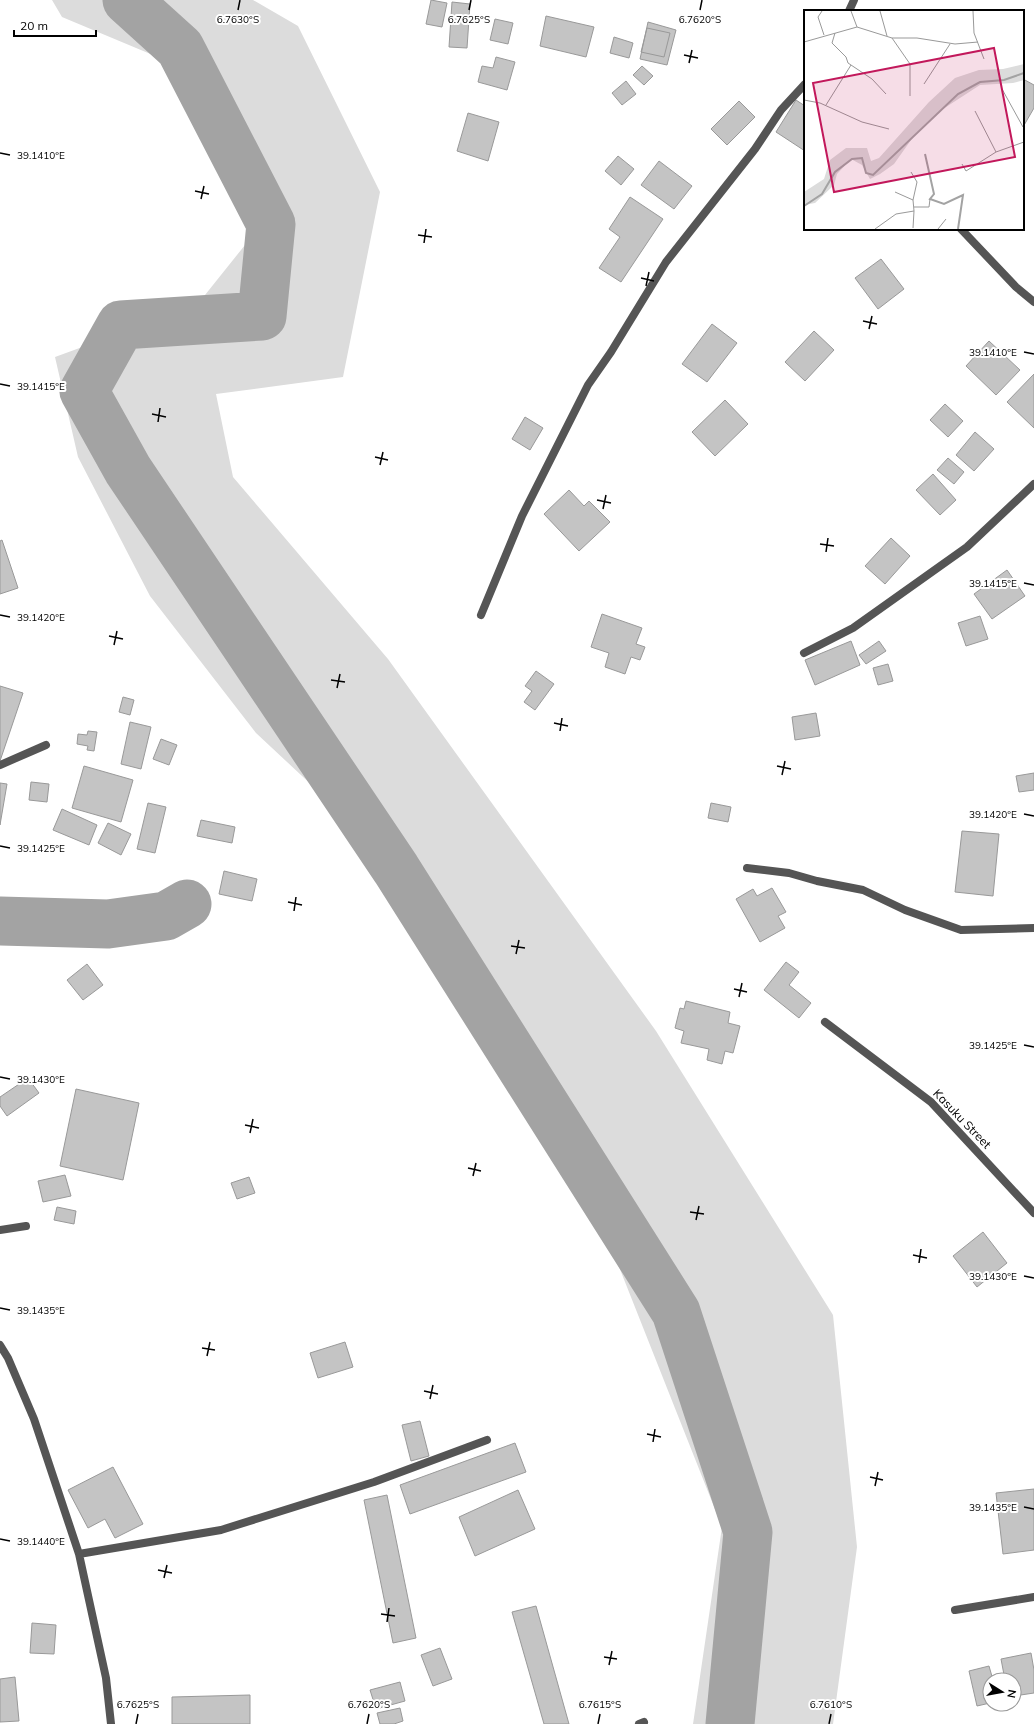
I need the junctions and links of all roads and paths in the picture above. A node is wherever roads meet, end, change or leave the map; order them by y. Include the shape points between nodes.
1 (854, 0) edge
2 (849, 10) edge
3 (804, 85) edge
4 (961, 230) edge
5 (1034, 302) edge
6 (1034, 484) edge
7 (482, 615) dead end
8 (804, 653) dead end
9 (46, 745) dead end
10 (0, 765) edge
11 (747, 868) dead end
12 (1034, 928) edge
13 (825, 1022) dead end
14 (1034, 1213) edge
15 (26, 1226) dead end
16 (0, 1230) edge
17 (0, 1345) edge
18 (487, 1440) dead end
19 (79, 1554) junction
20 (1034, 1597) edge
21 (954, 1610) dead end
22 (111, 1724) edge

1 - 2 street
3 - 7 street via 781,110 755,149 666,262 588,385 522,516
4 - 5 street
6 - 8 street via 968,547 853,628
9 - 10 street
11 - 12 street via 789,873 862,890 905,910 961,930
13 - 14 street, Kasuku Street via 931,1102
15 - 16 street
17 - 19 street via 34,1419
18 - 19 street via 374,1482 221,1530
19 - 22 street via 106,1678
20 - 21 street

